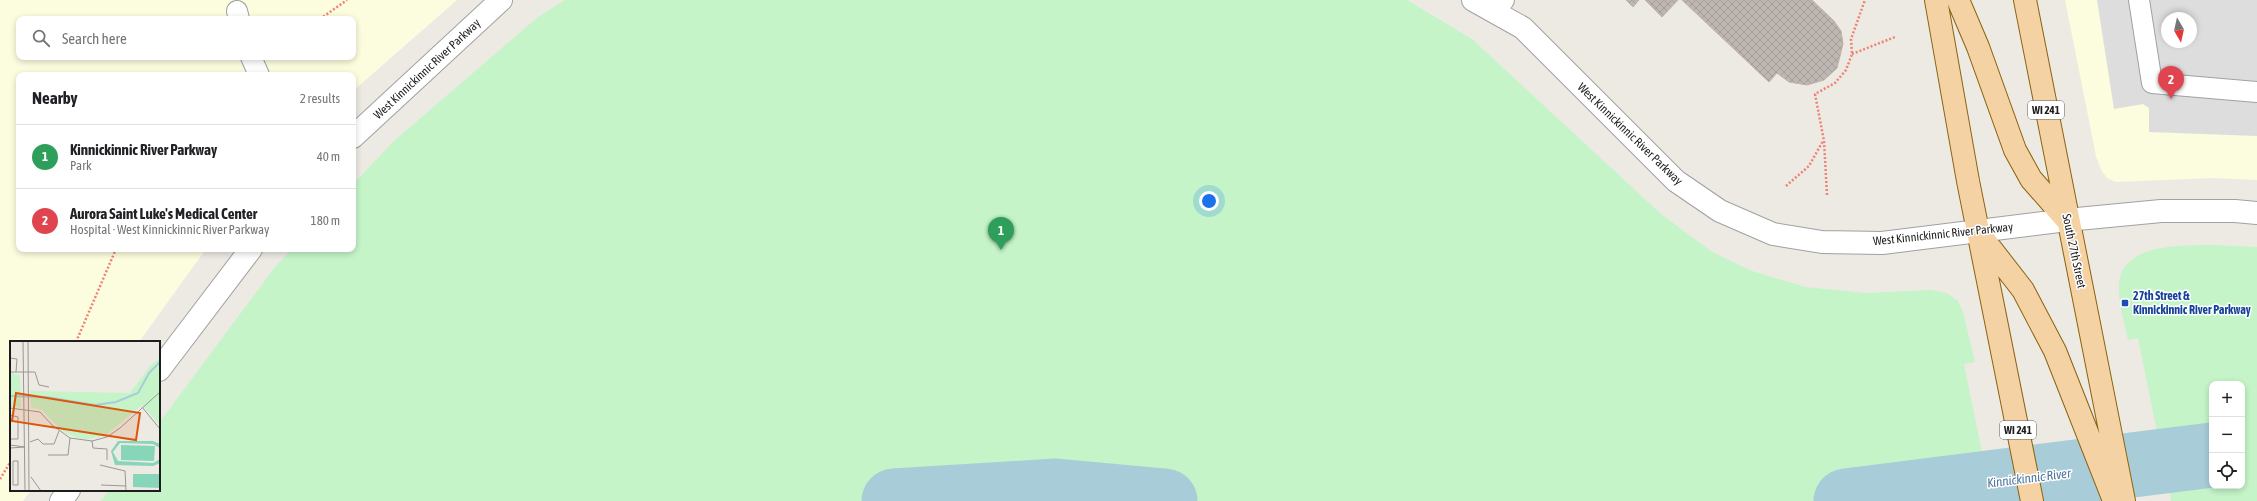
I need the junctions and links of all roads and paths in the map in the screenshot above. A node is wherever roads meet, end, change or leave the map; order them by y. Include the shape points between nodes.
1 (347, 0) edge
2 (501, 0) edge
3 (1473, 0) edge
4 (1865, 0) edge
5 (1936, 0) edge
6 (1958, 0) edge
7 (2025, 0) edge
8 (2139, 0) edge
9 (1499, 6) edge
10 (324, 16) edge
11 (1894, 37) dead end
12 (1852, 54) junction
13 (252, 60) edge
14 (258, 72) edge
15 (2257, 92) edge
16 (356, 134) edge
17 (1824, 141) junction
18 (1786, 186) dead end
19 (1827, 195) dead end
20 (2257, 213) edge
21 (2067, 220) junction
22 (1978, 231) junction
23 (115, 252) edge
24 (249, 252) edge
25 (76, 341) edge
26 (160, 369) edge
27 (10, 463) edge
28 (0, 479) edge
29 (68, 491) edge
30 (61, 501) edge
31 (2032, 501) edge
32 (2115, 501) edge
33 (2124, 501) edge

1 - 10 path
2 - 16 street, West Kinnickinnic River Parkway
3 - 9 street, West Kinnickinnic River Parkway
4 - 12 path via 1851,39
5 - 22 main road, WI 241
6 - 21 main road via 1978,47 2015,150 2031,179
7 - 21 main road, South 27th Street / WI 241
8 - 15 lane via 2152,83
9 - 22 street, West Kinnickinnic River Parkway via 1676,181 1720,211 1773,234 1822,242 1882,243
11 - 12 path
12 - 17 path via 1846,70 1835,83 1815,94
13 - 14 lane
17 - 18 path via 1810,166
17 - 19 path
20 - 21 street, West Kinnickinnic River Parkway via 2161,211
21 - 22 street, West Kinnickinnic River Parkway
21 - 33 main road, South 27th Street / WI 241
22 - 31 main road, WI 241
22 - 32 main road via 2022,290 2055,351
23 - 25 path
24 - 26 street
27 - 28 path
29 - 30 street

